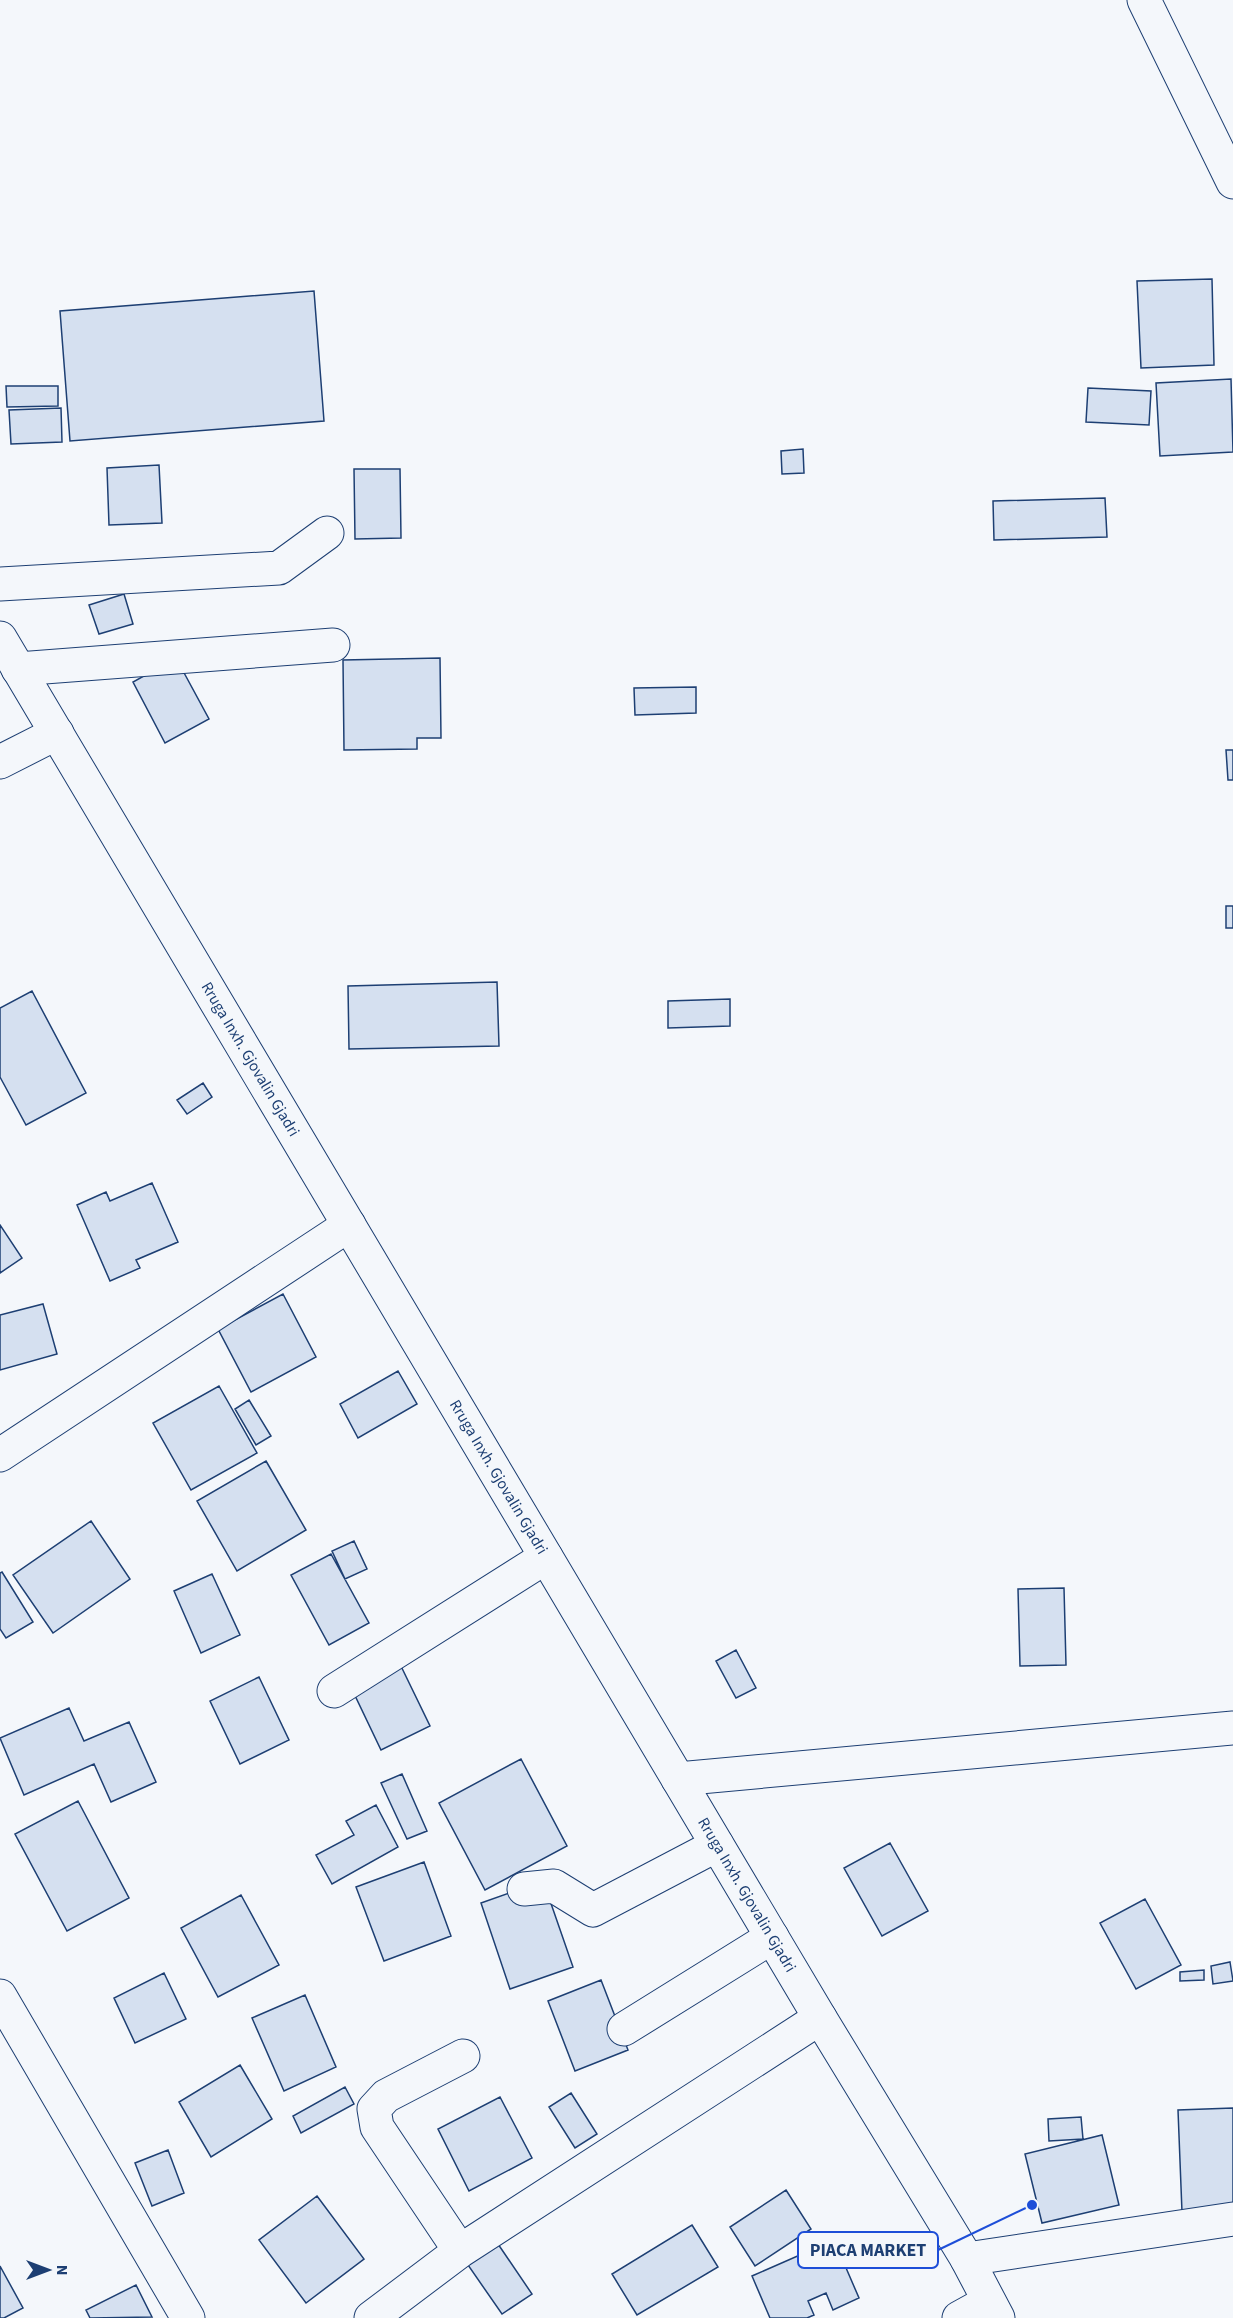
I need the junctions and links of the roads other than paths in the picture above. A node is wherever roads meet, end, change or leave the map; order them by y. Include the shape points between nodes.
1 (1144, 0) edge
2 (1233, 182) edge
3 (327, 533) dead end
4 (0, 584) edge
5 (0, 638) edge
6 (333, 645) dead end
7 (18, 669) junction
8 (57, 733) junction
9 (0, 762) edge
10 (349, 1225) junction
11 (0, 1455) edge
12 (546, 1557) junction
13 (334, 1691) dead end
14 (1233, 1728) edge
15 (678, 1779) junction
16 (717, 1845) junction
17 (524, 1889) dead end
18 (772, 1937) junction
19 (0, 1996) edge
20 (820, 2018) junction
21 (624, 2029) dead end
22 (463, 2056) dead end
23 (1233, 2219) edge
24 (460, 2251) junction
25 (967, 2259) junction
26 (993, 2310) edge
27 (188, 2318) edge
28 (372, 2318) edge
29 (960, 2318) edge

1 - 2 street
3 - 4 street via 279,568
5 - 7 street, Rruga Inxh. Gjovalin Gjadri
6 - 7 street
7 - 8 street, Rruga Inxh. Gjovalin Gjadri
8 - 9 street
8 - 10 street, Rruga Inxh. Gjovalin Gjadri
10 - 11 street
10 - 12 street, Rruga Inxh. Gjovalin Gjadri
12 - 13 street
12 - 15 street, Rruga Inxh. Gjovalin Gjadri
14 - 15 street
15 - 16 street, Rruga Inxh. Gjovalin Gjadri
16 - 17 street via 593,1910 554,1886
16 - 18 street, Rruga Inxh. Gjovalin Gjadri
18 - 20 street, Rruga Inxh. Gjovalin Gjadri
18 - 21 street
19 - 27 street
20 - 24 street
20 - 25 street, Rruga Inxh. Gjovalin Gjadri
22 - 24 street via 386,2096 374,2109 377,2127
23 - 25 street
24 - 28 street
25 - 26 street, Rruga Inxh. Gjovalin Gjadri
26 - 29 street

